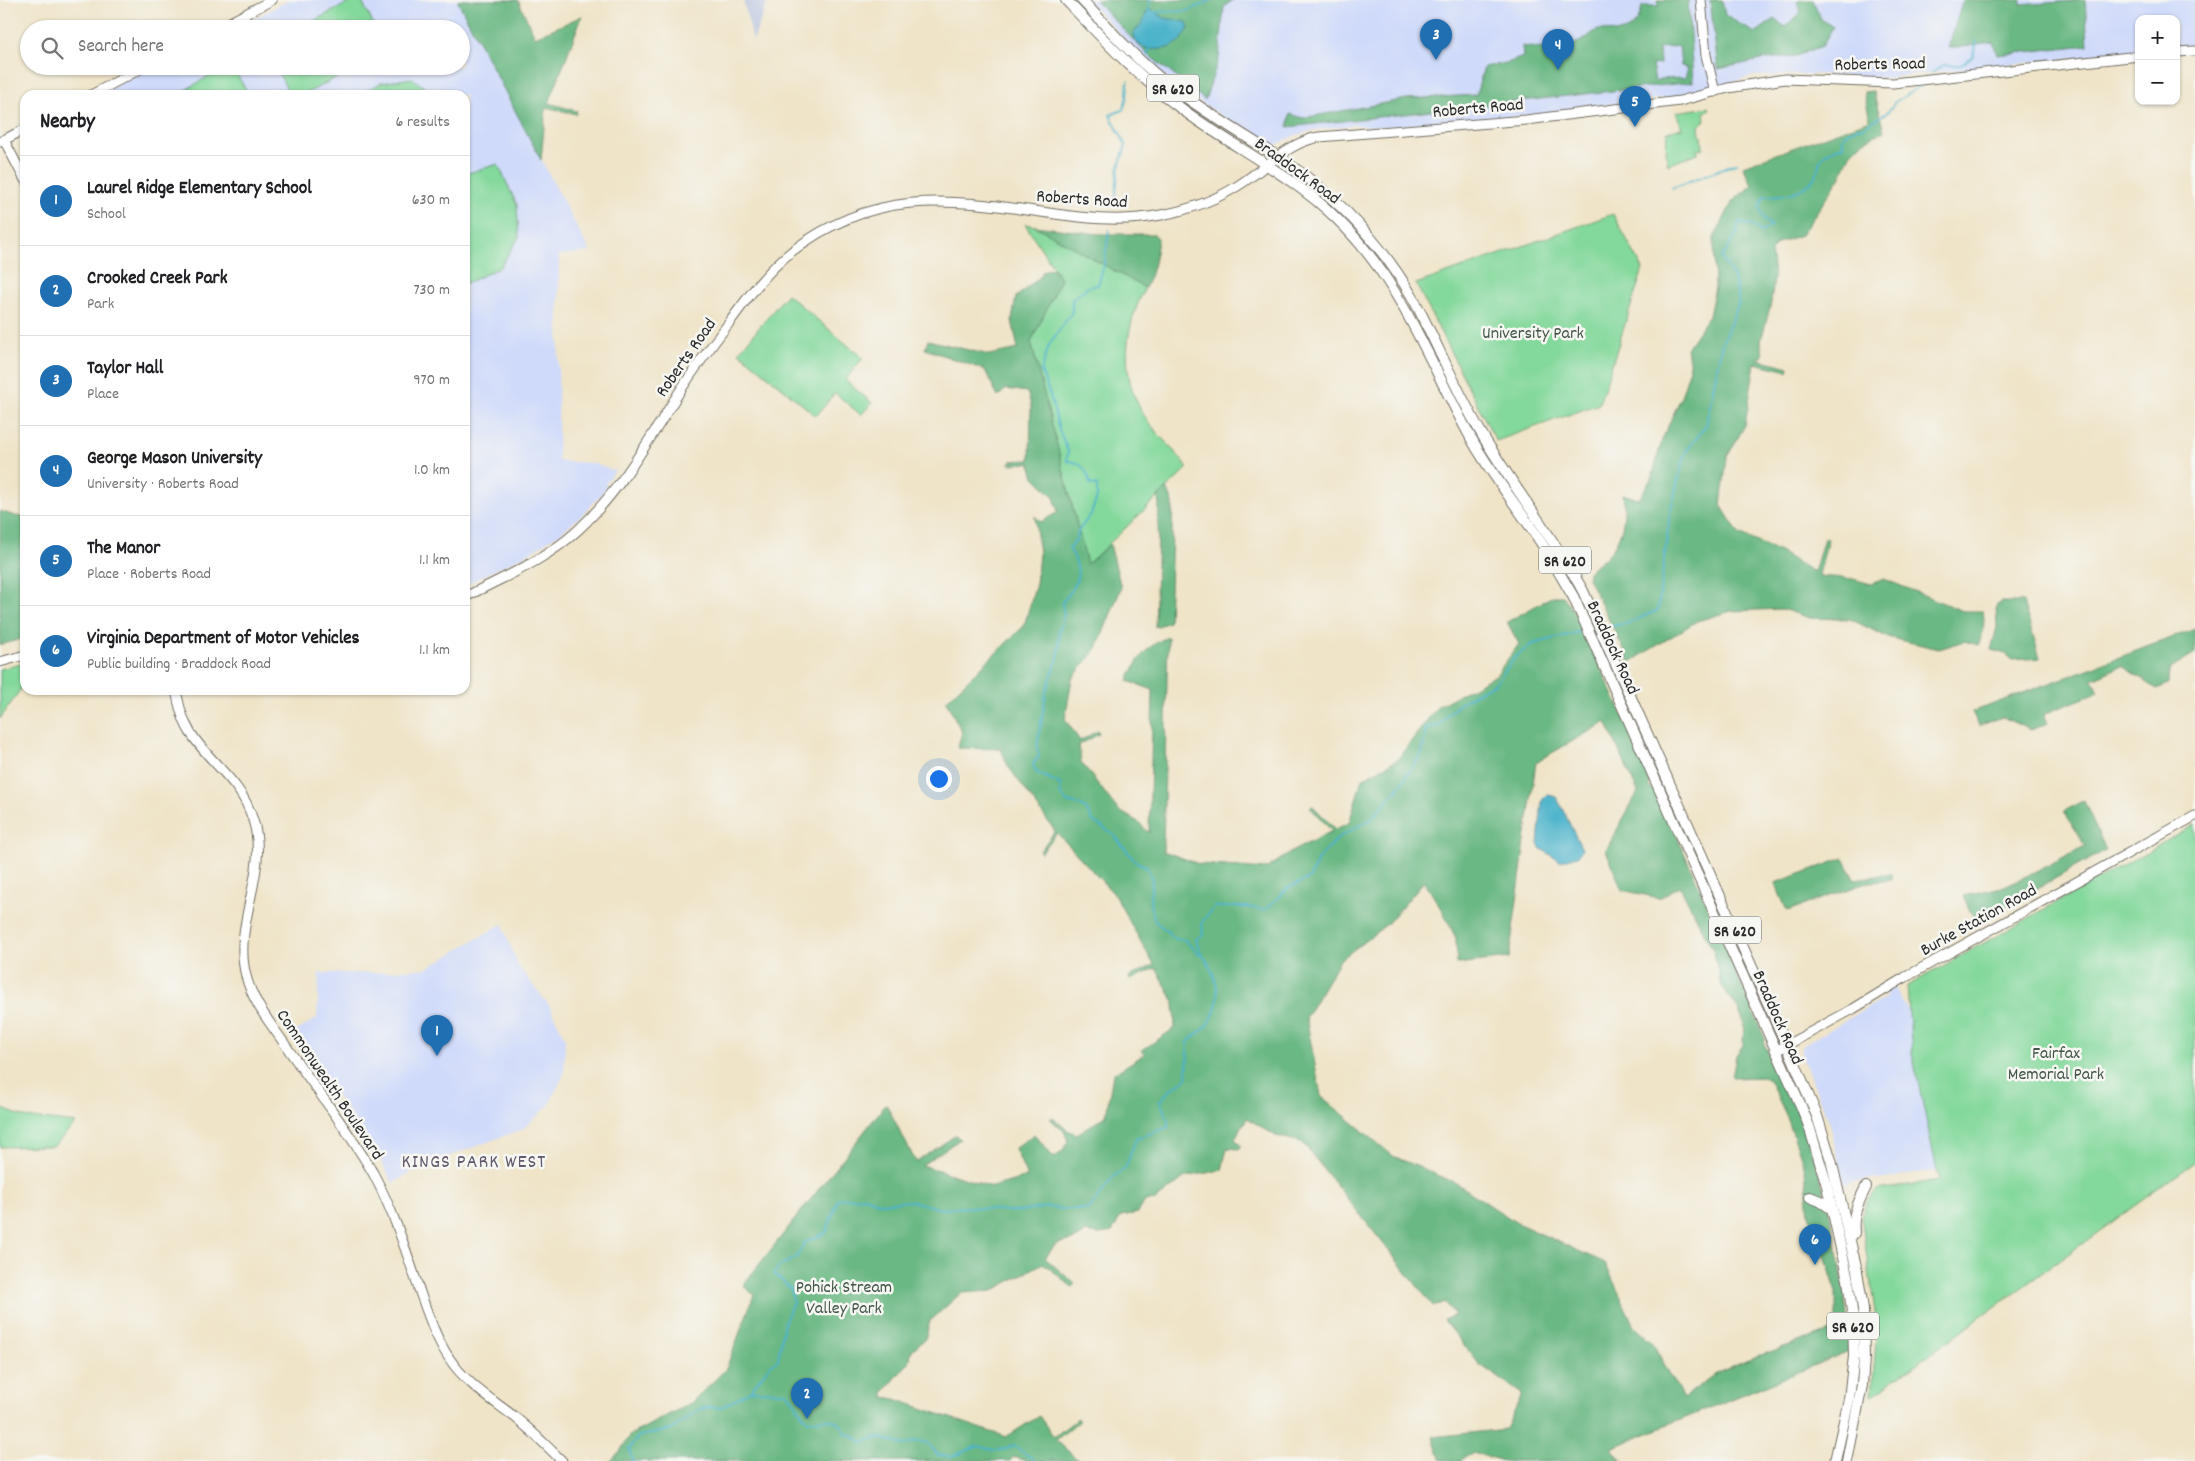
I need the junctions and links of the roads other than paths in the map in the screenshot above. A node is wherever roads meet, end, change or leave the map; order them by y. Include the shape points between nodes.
1 (272, 0) edge
2 (1066, 0) edge
3 (1082, 0) edge
4 (1701, 0) edge
5 (234, 20) edge
6 (2195, 51) edge
7 (2180, 52) edge
8 (2135, 56) edge
9 (129, 75) edge
10 (100, 90) edge
11 (1715, 92) junction
12 (20, 132) edge
13 (2, 141) edge
14 (1278, 157) junction
15 (1266, 166) junction
16 (20, 172) edge
17 (470, 594) edge
18 (20, 656) edge
19 (0, 662) edge
20 (177, 695) edge
21 (2195, 816) edge
22 (1787, 1046) junction
23 (1776, 1051) junction
24 (1866, 1187) dead end
25 (1810, 1197) dead end
26 (1832, 1209) junction
27 (1856, 1271) junction
28 (562, 1461) edge
29 (1835, 1461) edge
30 (1847, 1461) edge

1 - 5 main road
2 - 15 main road, Braddock Road / SR 620 via 1152,87
3 - 14 main road, Braddock Road / SR 620 via 1159,77 1193,103
4 - 11 main road via 1705,52
6 - 7 main road
8 - 11 main road, Roberts Road via 1893,83 1786,79 1755,82
9 - 10 main road
11 - 14 main road, Roberts Road via 1680,101 1526,120 1319,137 1298,143
12 - 13 main road
13 - 16 main road
14 - 15 main road, Roberts Road
14 - 22 main road, Braddock Road / SR 620 via 1342,208 1397,272 1480,431 1574,575
15 - 17 main road, Roberts Road via 1224,194 1161,215 1094,218 944,201 887,206 836,224 795,249 760,281 694,370 644,449 610,496 586,522 556,549
15 - 23 main road, Braddock Road / SR 620 via 1299,186 1336,218 1383,272 1413,323 1476,447 1564,580
18 - 19 main road
20 - 28 main road, Commonwealth Boulevard via 190,732 237,786 254,822 259,853 242,954 254,999 348,1133 374,1176 392,1213 430,1320 446,1353 471,1383 524,1424
21 - 22 main road, Burke Station Road
22 - 23 main road, Burke Station Road
22 - 27 main road, Braddock Road / SR 620 via 1824,1138
23 - 26 main road, Braddock Road / SR 620 via 1809,1126
24 - 27 main road via 1856,1205 1853,1221
25 - 26 main road
26 - 29 main road, Braddock Road / SR 620 via 1848,1280 1854,1342 1849,1399
27 - 30 main road, Braddock Road / SR 620 via 1863,1309 1864,1358

